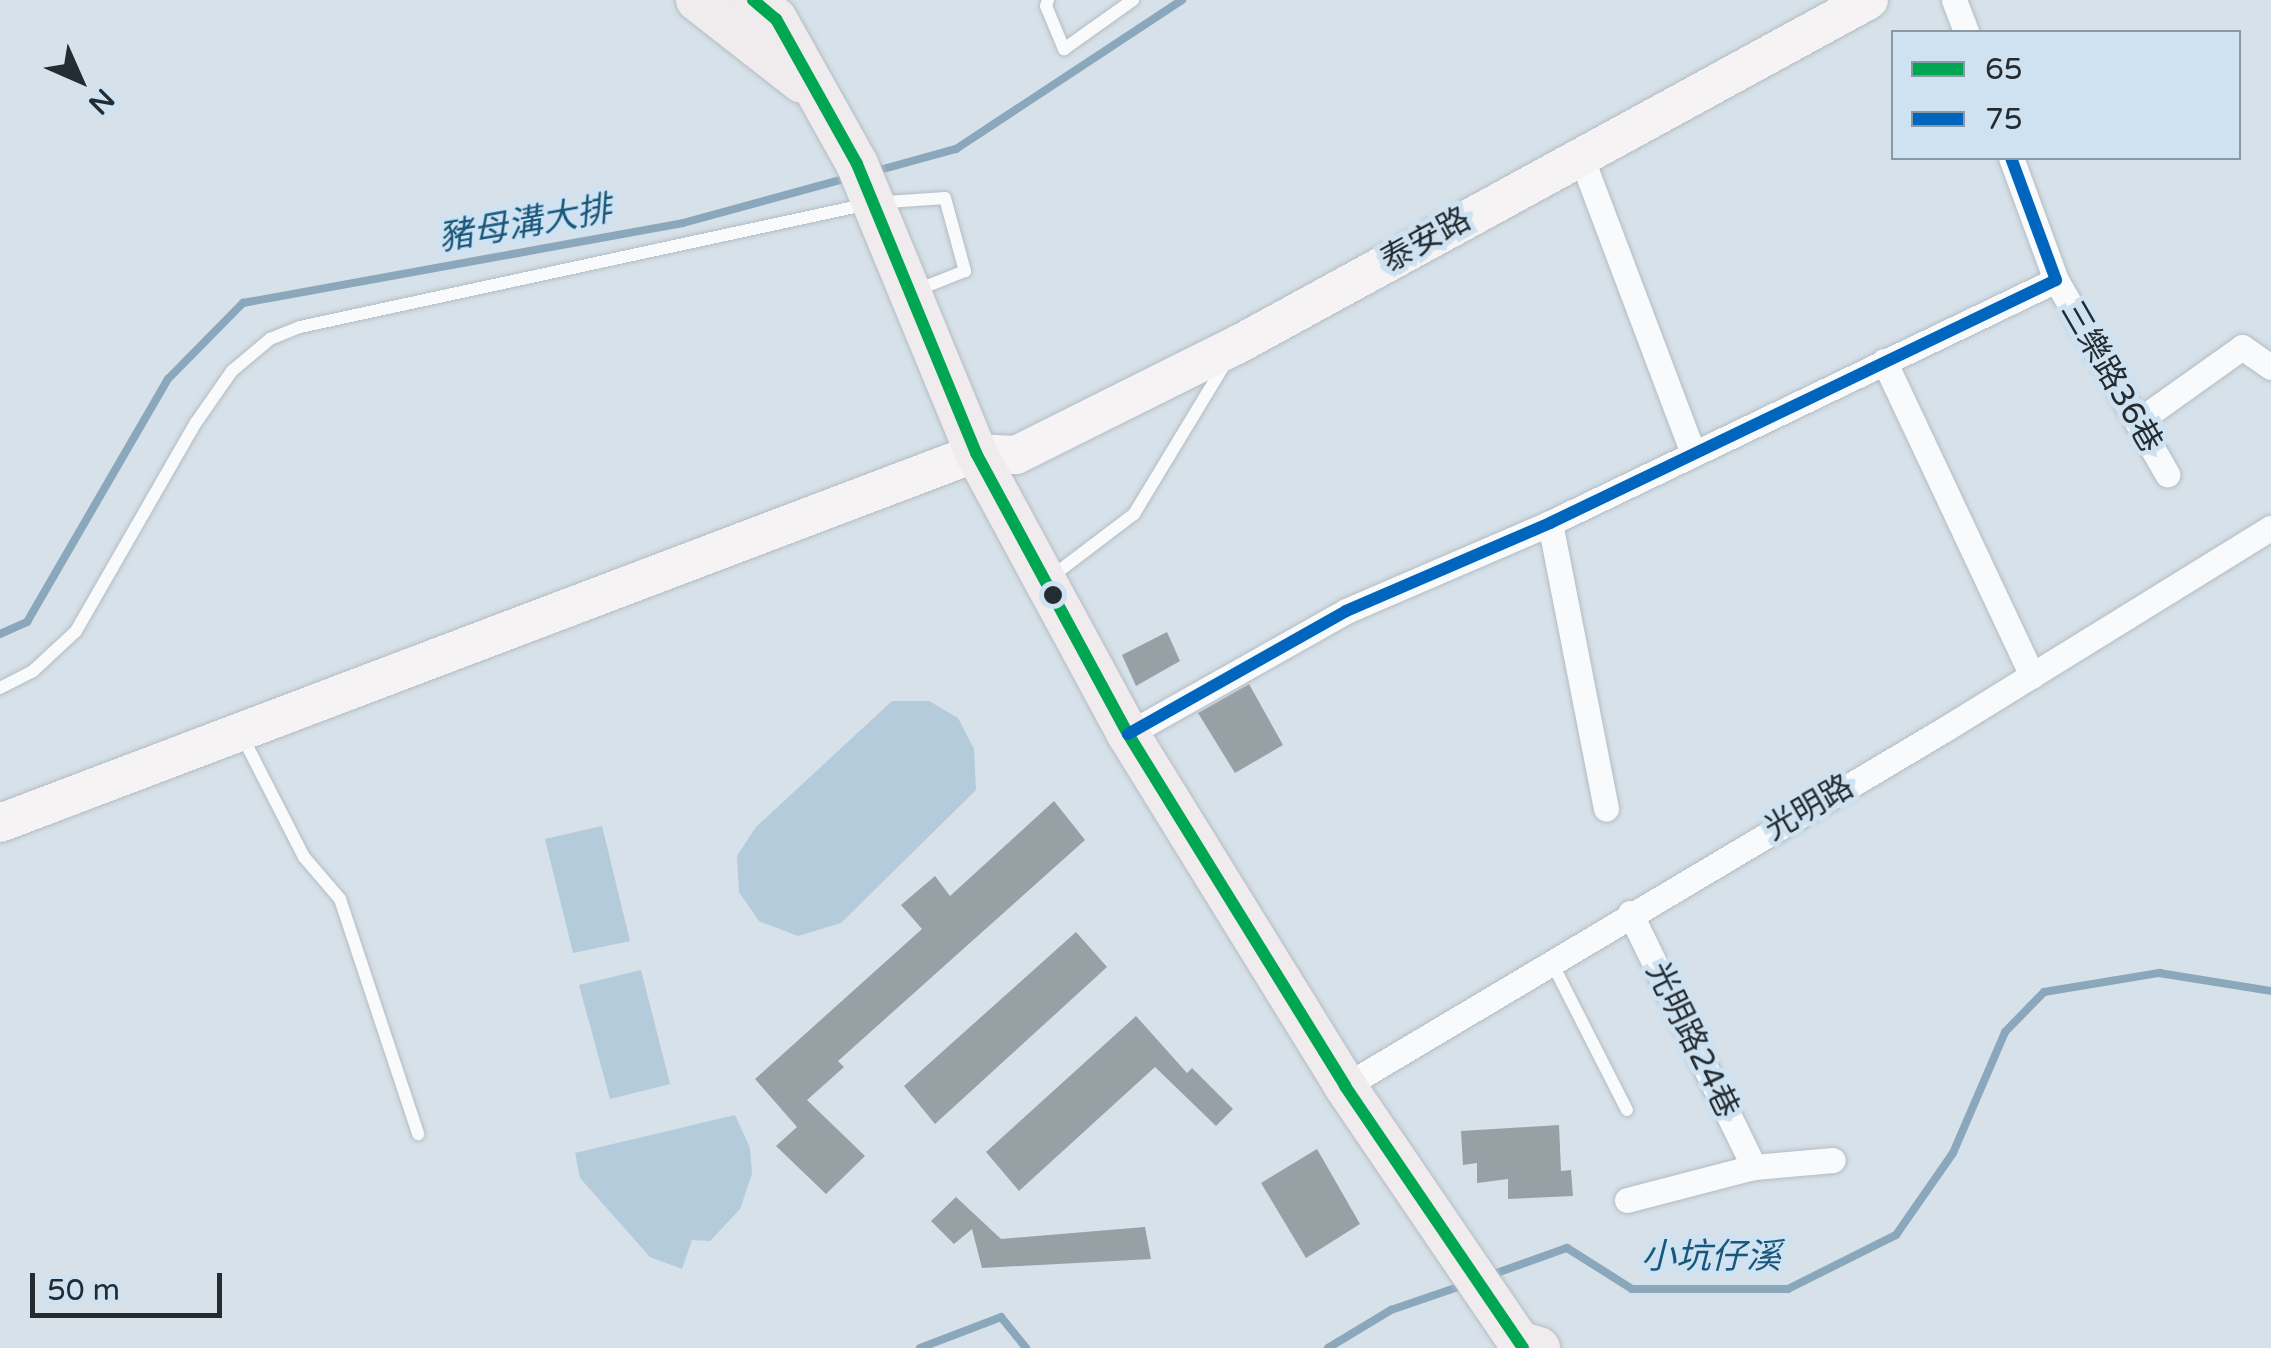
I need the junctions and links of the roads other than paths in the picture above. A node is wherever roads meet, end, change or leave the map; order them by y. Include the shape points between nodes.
1 (697, 0) edge
2 (753, 0) edge
3 (1048, 0) edge
4 (1133, 0) edge
5 (1869, 0) edge
6 (1954, 0) edge
7 (1965, 30) edge
8 (822, 98) junction
9 (1580, 154) junction
10 (2012, 160) edge
11 (873, 203) junction
12 (2056, 280) junction
13 (910, 292) junction
14 (1237, 345) junction
15 (1884, 361) junction
16 (2271, 367) edge
17 (2137, 422) junction
18 (1692, 451) junction
19 (976, 453) junction
20 (2166, 474) dead end
21 (1550, 523) junction
22 (2271, 528) edge
23 (1043, 583) junction
24 (2032, 676) junction
25 (0, 688) edge
26 (240, 732) junction
27 (1128, 734) junction
28 (1606, 809) dead end
29 (0, 823) edge
30 (1630, 912) junction
31 (1551, 960) junction
32 (1345, 1086) junction
33 (1628, 1110) dead end
34 (418, 1134) dead end
35 (1832, 1160) dead end
36 (1754, 1167) junction
37 (1627, 1200) dead end
38 (1527, 1346) edge

1 - 8 main road
2 - 8 main road via 776,19
3 - 4 lane via 1064,48
5 - 9 street, 泰安路
6 - 7 street
8 - 11 main road
9 - 14 street, 泰安路
9 - 18 street
10 - 12 street, 三樂路36巷
11 - 13 main road
11 - 13 lane via 946,198 964,271
11 - 25 lane via 270,339 232,371 195,424 76,631 33,672
12 - 15 street
12 - 17 street, 三樂路36巷
13 - 19 main road
14 - 19 street, 泰安路 via 1016,455
14 - 23 lane via 1134,514
15 - 18 street
15 - 24 street
16 - 17 street via 2242,347
17 - 20 street, 三樂路36巷
18 - 21 street
19 - 23 main road
19 - 26 street, 泰安路
21 - 27 street via 1346,611
21 - 28 street
22 - 24 street, 光明路
23 - 27 main road
24 - 30 street, 光明路
26 - 29 street, 泰安路
26 - 34 lane via 304,857 340,899
27 - 32 main road
30 - 31 street, 光明路
30 - 36 street, 光明路24巷
31 - 32 street, 光明路
31 - 33 lane
32 - 38 main road
35 - 36 street
36 - 37 street

